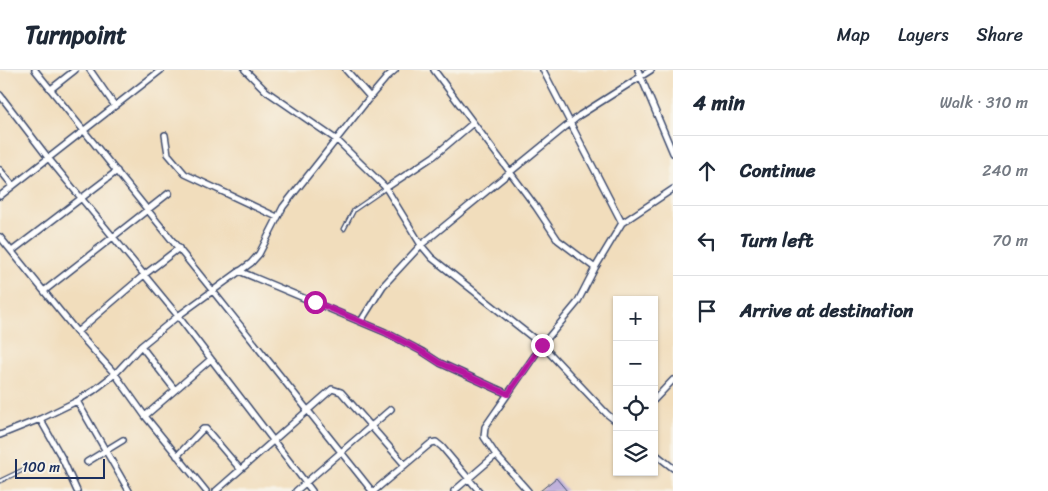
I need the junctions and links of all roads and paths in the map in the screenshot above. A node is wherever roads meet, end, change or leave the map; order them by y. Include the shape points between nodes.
1 (35, 70) edge
2 (75, 70) edge
3 (90, 70) edge
4 (160, 70) edge
5 (245, 70) edge
6 (346, 70) edge
7 (395, 70) edge
8 (434, 70) edge
9 (542, 70) edge
10 (651, 70) edge
11 (639, 73) edge
12 (50, 89) junction
13 (0, 95) edge
14 (370, 97) junction
15 (115, 106) junction
16 (473, 122) junction
17 (570, 123) junction
18 (84, 130) junction
19 (165, 135) dead end
20 (337, 140) junction
21 (673, 153) edge
22 (49, 159) junction
23 (0, 170) edge
24 (117, 171) junction
25 (510, 172) junction
26 (13, 186) junction
27 (386, 188) junction
28 (673, 189) edge
29 (169, 193) dead end
30 (0, 196) edge
31 (81, 198) junction
32 (148, 210) junction
33 (277, 217) junction
34 (622, 224) junction
35 (344, 229) dead end
36 (0, 237) edge
37 (113, 237) junction
38 (420, 245) junction
39 (179, 248) junction
40 (12, 251) junction
41 (595, 268) junction
42 (239, 271) junction
43 (144, 275) junction
44 (212, 290) junction
45 (44, 291) junction
46 (178, 316) junction
47 (361, 321) junction
48 (77, 332) junction
49 (542, 345) junction
50 (141, 346) junction
51 (210, 359) junction
52 (115, 374) junction
53 (673, 380) edge
54 (175, 390) junction
55 (508, 394) junction
56 (658, 396) edge
57 (77, 401) junction
58 (391, 408) dead end
59 (307, 410) junction
60 (146, 416) junction
61 (613, 418) edge
62 (40, 419) junction
63 (372, 426) junction
64 (0, 435) edge
65 (123, 440) dead end
66 (273, 440) junction
67 (106, 450) junction
68 (341, 453) junction
69 (496, 455) junction
70 (177, 456) junction
71 (658, 456) edge
72 (87, 462) dead end
73 (405, 465) junction
74 (29, 467) dead end
75 (673, 468) edge
76 (240, 469) junction
77 (469, 479) junction
78 (0, 481) edge
79 (306, 483) junction
80 (77, 491) edge
81 (129, 491) edge
82 (206, 491) edge
83 (216, 491) edge
84 (296, 491) edge
85 (312, 491) edge
86 (373, 491) edge
87 (454, 491) edge
88 (479, 491) edge
89 (528, 491) edge

1 - 12 street
2 - 12 street
3 - 15 street
4 - 15 street
5 - 20 street via 266,91
6 - 14 street
7 - 14 street
8 - 16 street
9 - 17 street
10 - 11 street
11 - 17 street
11 - 21 street
12 - 18 street
13 - 22 street
14 - 20 street
15 - 18 street
16 - 25 street
16 - 27 street via 434,156
17 - 25 street
17 - 34 street
18 - 22 street
18 - 24 street
19 - 33 street via 168,154 186,174
20 - 27 street
20 - 33 street
22 - 26 street
22 - 31 street
23 - 26 street
24 - 31 street
24 - 32 street
25 - 38 street
25 - 41 street via 558,240
26 - 30 street
27 - 35 lane via 354,210
27 - 38 street
28 - 34 street
29 - 32 street
31 - 37 street
31 - 40 street
32 - 37 street
32 - 39 street
33 - 42 street via 259,254
34 - 41 street
36 - 40 street
37 - 43 street
37 - 45 street
38 - 47 street via 383,286
38 - 49 street
39 - 43 street
39 - 44 street
40 - 45 street
41 - 49 street via 577,303
42 - 44 street
42 - 47 street
43 - 46 street
43 - 48 street
44 - 46 street
44 - 59 street
45 - 48 street
46 - 50 street
46 - 51 street
47 - 55 street
48 - 52 street
49 - 55 street
49 - 61 street
50 - 52 street
50 - 54 street
51 - 54 street
51 - 66 street
52 - 57 street
52 - 60 street
53 - 56 street
54 - 60 street
55 - 69 street via 485,427 484,437
57 - 62 street
57 - 67 street
58 - 63 street
59 - 63 street via 332,388 338,389
59 - 66 street
59 - 68 street
60 - 70 street
62 - 64 street
62 - 80 street
63 - 68 street
63 - 73 street
65 - 67 street
66 - 76 street
66 - 79 street
67 - 72 street
67 - 81 street
68 - 79 street
68 - 86 street
69 - 77 street
69 - 89 street
70 - 76 street via 206,429
70 - 82 street
71 - 75 street
73 - 77 street via 436,442
73 - 86 street
74 - 78 lane
76 - 83 street
77 - 87 street
77 - 88 street
79 - 84 street
79 - 85 street

